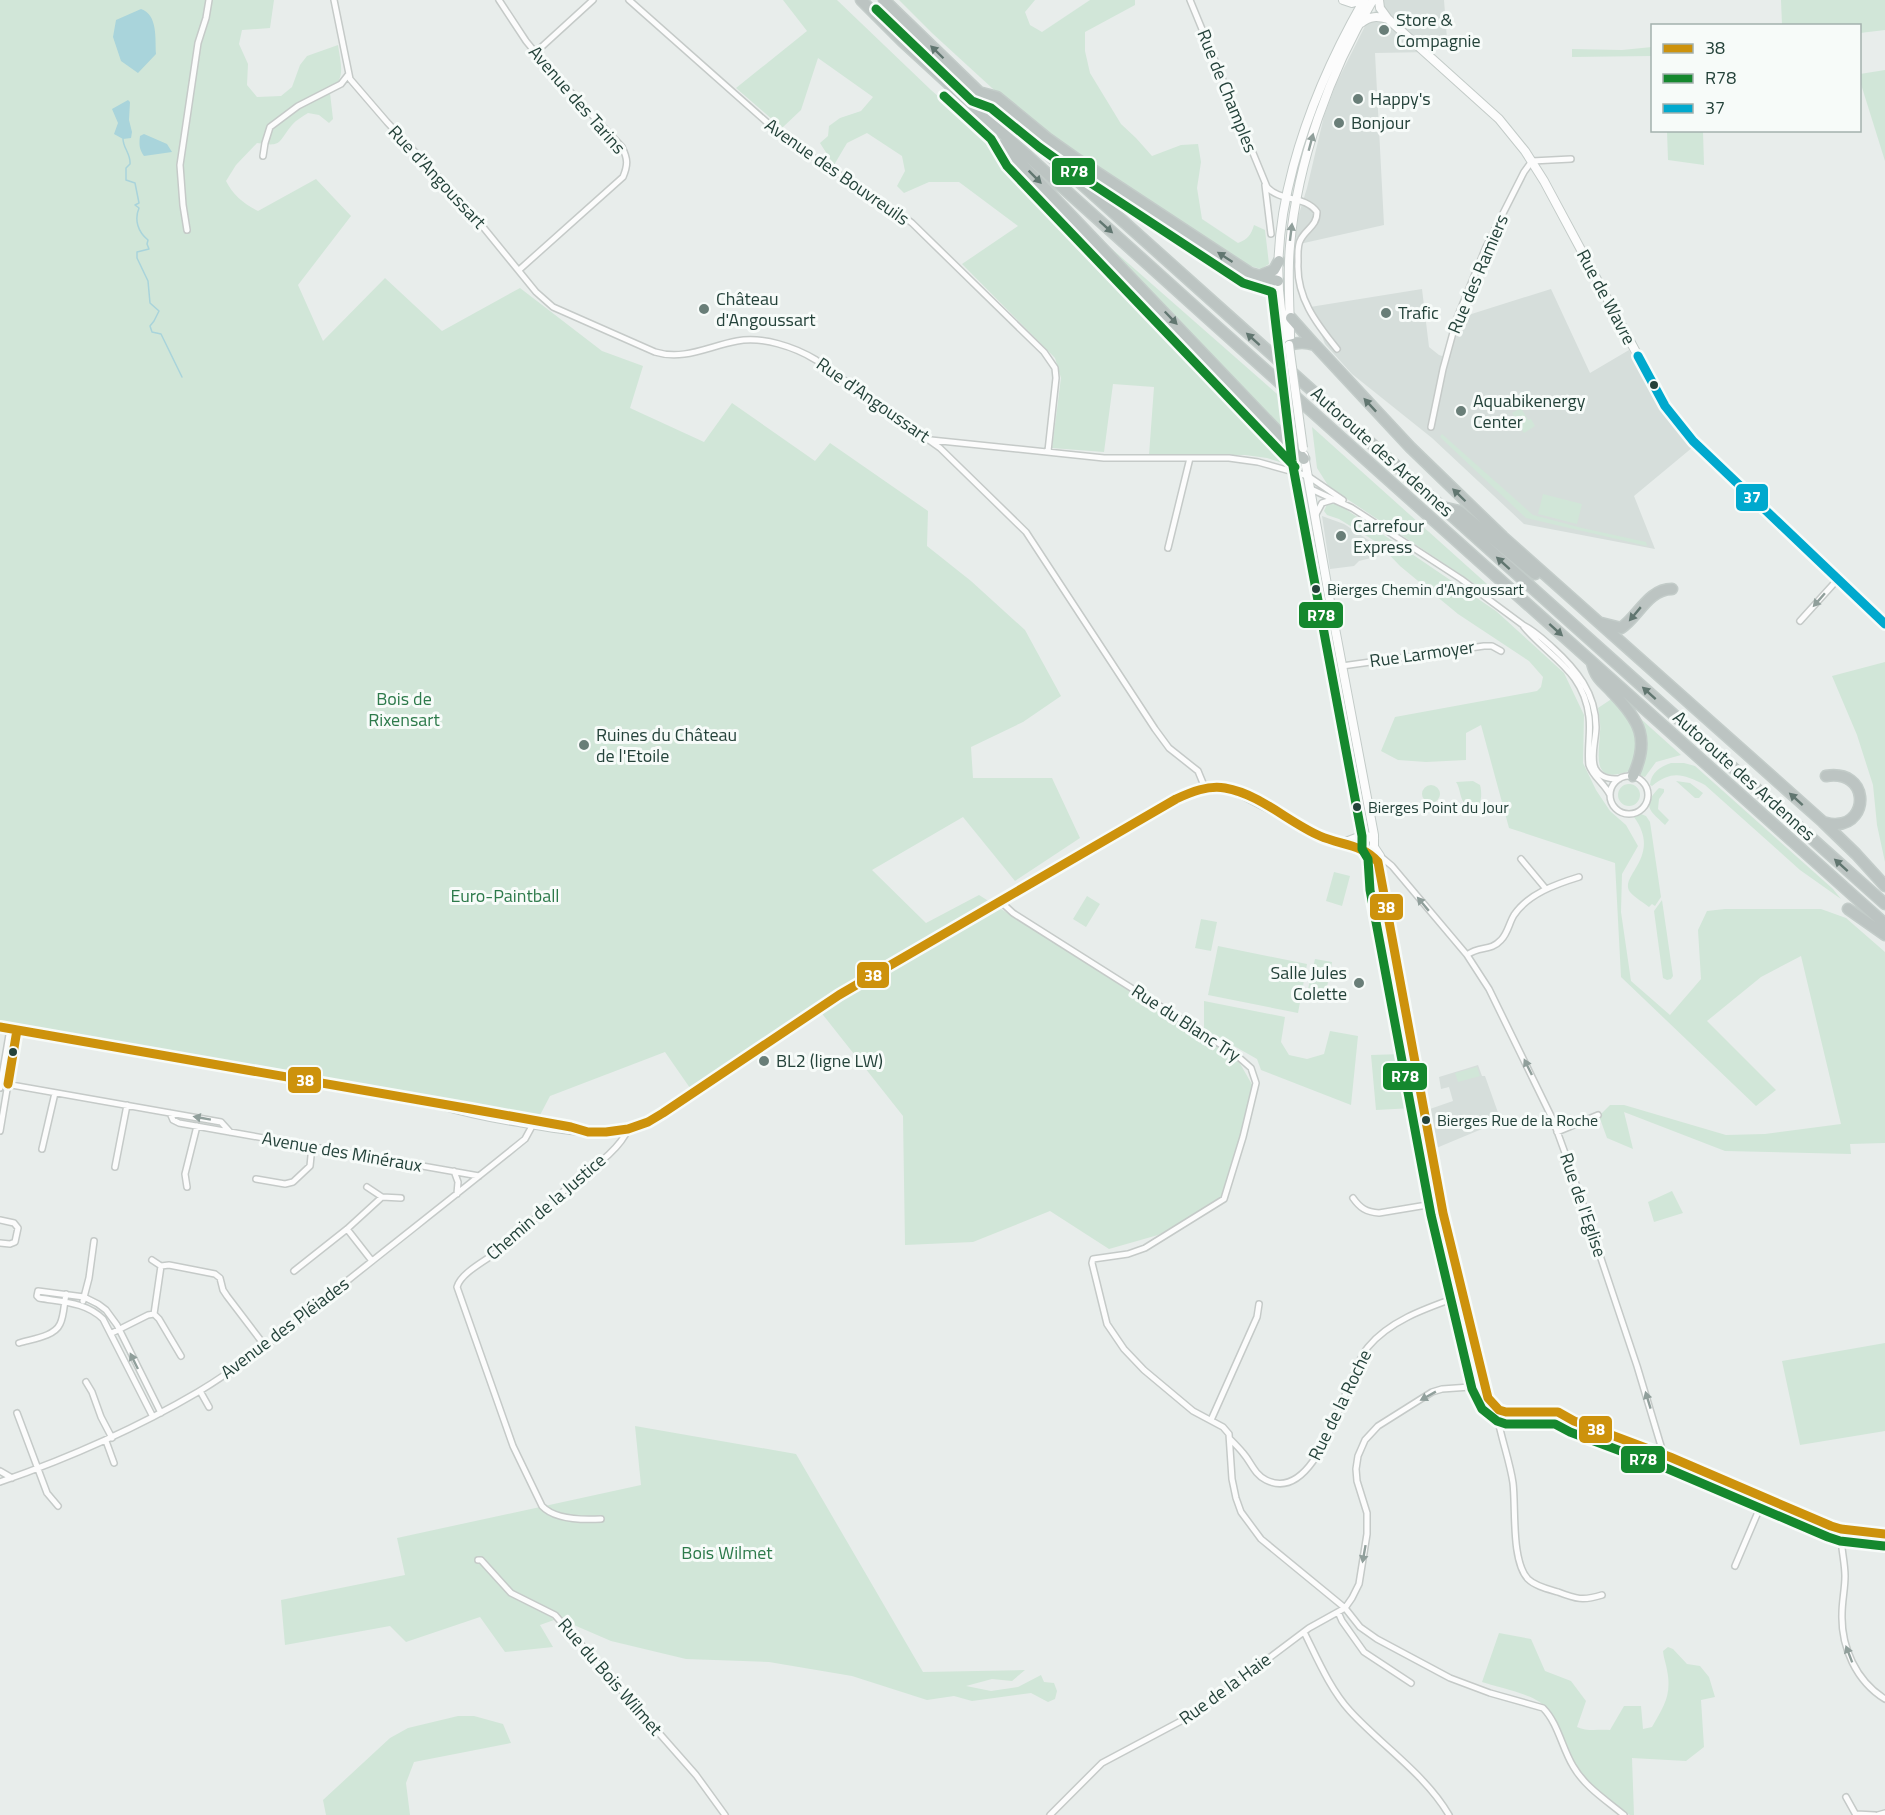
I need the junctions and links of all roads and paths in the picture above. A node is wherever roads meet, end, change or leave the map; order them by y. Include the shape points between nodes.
1 (209, 0) edge
2 (334, 0) edge
3 (499, 0) edge
4 (593, 0) edge
5 (629, 0) edge
6 (861, 0) edge
7 (884, 0) edge
8 (1190, 0) edge
9 (1379, 0) edge
10 (1344, 1) edge
11 (1367, 2) edge
12 (1388, 19) junction
13 (1355, 24) junction
14 (536, 52) junction
15 (348, 75) junction
16 (979, 92) junction
17 (1000, 131) junction
18 (263, 156) dead end
19 (1571, 159) dead end
20 (1532, 161) junction
21 (1264, 181) junction
22 (1288, 197) junction
23 (1297, 199) junction
24 (187, 230) dead end
25 (1271, 234) dead end
26 (1279, 261) junction
27 (519, 270) junction
28 (1257, 276) junction
29 (1278, 281) junction
30 (1291, 318) junction
31 (1287, 331) junction
32 (1295, 344) junction
33 (1315, 345) junction
34 (1337, 349) dead end
35 (1431, 427) dead end
36 (930, 439) junction
37 (1048, 451) junction
38 (1304, 453) junction
39 (1190, 458) junction
40 (1308, 476) junction
41 (1311, 489) junction
42 (1334, 499) junction
43 (1440, 507) junction
44 (1352, 508) junction
45 (1315, 516) junction
46 (1168, 548) dead end
47 (1838, 579) junction
48 (1672, 589) dead end
49 (1579, 606) junction
50 (1596, 621) junction
51 (1800, 621) dead end
52 (1883, 622) edge
53 (1523, 625) junction
54 (1501, 651) dead end
55 (1592, 663) junction
56 (1342, 666) junction
57 (1633, 776) junction
58 (1826, 776) dead end
59 (1619, 779) junction
60 (1204, 788) junction
61 (1610, 795) junction
62 (1370, 819) junction
63 (1822, 822) junction
64 (1362, 837) junction
65 (1343, 843) junction
66 (1372, 846) junction
67 (1358, 848) junction
68 (1380, 856) junction
69 (1521, 859) dead end
70 (1379, 865) junction
71 (1579, 877) dead end
72 (1885, 886) edge
73 (1546, 889) junction
74 (1001, 902) junction
75 (1885, 904) edge
76 (1848, 909) dead end
77 (1885, 924) edge
78 (1885, 934) edge
79 (1467, 956) junction
80 (0, 1027) edge
81 (14, 1030) junction
82 (0, 1084) edge
83 (8, 1084) junction
84 (55, 1093) junction
85 (127, 1105) junction
86 (170, 1113) junction
87 (1598, 1115) dead end
88 (532, 1123) junction
89 (197, 1126) junction
90 (628, 1128) junction
91 (0, 1131) edge
92 (230, 1132) junction
93 (1557, 1132) junction
94 (312, 1146) junction
95 (42, 1149) dead end
96 (115, 1167) dead end
97 (454, 1171) junction
98 (479, 1176) junction
99 (256, 1179) dead end
100 (187, 1187) dead end
101 (367, 1187) dead end
102 (457, 1194) junction
103 (382, 1197) junction
104 (401, 1198) dead end
105 (1353, 1198) dead end
106 (0, 1220) edge
107 (347, 1229) junction
108 (1450, 1239) junction
109 (94, 1241) dead end
110 (0, 1243) edge
111 (152, 1260) dead end
112 (372, 1261) junction
113 (161, 1266) junction
114 (294, 1271) dead end
115 (66, 1294) junction
116 (1463, 1295) junction
117 (84, 1297) junction
118 (64, 1303) junction
119 (1259, 1304) dead end
120 (81, 1305) junction
121 (154, 1314) junction
122 (120, 1330) junction
123 (112, 1334) junction
124 (19, 1342) dead end
125 (265, 1346) junction
126 (180, 1356) dead end
127 (86, 1382) dead end
128 (1484, 1386) junction
129 (200, 1391) junction
130 (209, 1407) dead end
131 (1499, 1410) junction
132 (17, 1413) dead end
133 (161, 1413) junction
134 (153, 1417) junction
135 (1211, 1420) junction
136 (109, 1439) junction
137 (1230, 1439) junction
138 (1664, 1456) junction
139 (114, 1462) dead end
140 (38, 1469) junction
141 (0, 1471) edge
142 (12, 1478) junction
143 (0, 1482) edge
144 (1764, 1498) junction
145 (58, 1506) dead end
146 (601, 1520) dead end
147 (1841, 1529) junction
148 (1885, 1534) edge
149 (478, 1560) dead end
150 (1735, 1566) dead end
151 (1602, 1595) dead end
152 (1345, 1608) junction
153 (1338, 1612) junction
154 (1304, 1632) junction
155 (1412, 1683) dead end
156 (1885, 1698) edge
157 (1846, 1797) dead end
158 (1885, 1813) edge
159 (725, 1815) edge
160 (1050, 1815) edge
161 (1449, 1815) edge
162 (1624, 1815) edge
163 (1856, 1815) edge
164 (1876, 1815) edge

1 - 24 street via 198,43 180,165
2 - 15 street, Rue d'Angoussart
3 - 14 street, Avenue des Tarins
4 - 14 street
5 - 37 street, Avenue des Bouvreuils via 788,141 912,223 1044,352 1056,378
6 - 17 highway, Autoroute des Ardennes
16 -> 7 highway, Autoroute des Ardennes
8 - 21 street, Rue de Champles
9 - 12 street, Rue de Wavre
10 - 11 street
10 - 13 street
11 - 13 street
12 - 13 street via 1375,16
12 - 20 street, Rue de Wavre via 1499,119
13 - 22 street via 1319,89
23 -> 13 street via 1317,120
14 - 27 street, Avenue des Tarins via 622,147 627,167 623,177
15 - 18 street via 270,127
15 - 27 street, Rue d'Angoussart
28 -> 16 highway via 1078,160 997,97
43 -> 16 highway, Autoroute des Ardennes
17 -> 38 highway via 1016,158
17 -> 55 highway, Autoroute des Ardennes
19 - 20 street
20 - 35 street, Rue des Ramiers via 1486,246 1457,318
20 - 47 street, Rue de Wavre via 1677,423
21 - 22 street via 1271,191
21 - 25 street, Rue de Champles
22 - 23 street
22 - 26 street
30 -> 23 street via 1288,266
23 - 34 street via 1317,212 1315,224 1298,248 1297,272 1302,295 1316,323
26 - 28 highway via 1274,270
26 - 29 street
27 - 36 street, Rue d'Angoussart via 553,307 660,353 689,354 749,340 780,345 810,356
28 - 29 highway
29 - 31 street via 1284,289
30 - 31 street
30 - 33 highway
31 - 32 street
32 - 33 highway
32 - 38 street, bridge
49 -> 33 highway via 1417,454
36 - 37 street
36 - 60 street, Rue d'Angoussart via 1031,538 1155,729 1169,748 1198,771
37 - 39 street via 1104,458
38 - 40 street
39 - 40 street via 1258,462
39 - 46 street
40 - 41 street
40 - 44 street
41 - 42 street
41 - 45 street
42 - 44 street
42 - 45 street via 1322,503
43 - 49 highway via 1459,511
75 -> 43 highway, Autoroute des Ardennes
44 - 53 street
45 - 56 street
47 -> 51 street
47 - 52 street, Rue de Wavre
48 -> 50 highway via 1653,595 1621,628
49 - 50 highway
63 -> 50 highway
53 - 59 street via 1567,661 1583,681 1595,713 1594,767 1605,778
53 - 61 street via 1578,683 1589,714 1590,768
54 - 56 street, Rue Larmoyer via 1484,646
55 - 57 highway via 1595,676 1621,703 1641,734 1641,752
55 - 77 highway, Autoroute des Ardennes
56 - 62 street
57 - 59 street
57 - 61 street via 1648,793 1645,806 1634,813 1620,812
58 - 63 highway via 1850,778 1861,803 1848,822
59 - 61 street
60 - 65 street via 1237,792
60 - 74 street via 1176,799
62 - 64 street
62 - 66 street
63 - 72 highway
64 - 65 street
64 - 66 street
64 - 67 street
65 - 67 street
66 - 67 street via 1362,851
66 - 68 street
66 - 70 street
68 - 70 street
79 -> 68 street, Rue de l'Eglise
69 - 73 street
70 - 108 street
71 - 73 street
73 - 79 street via 1517,912 1499,942 1475,949
74 - 90 street via 839,995 663,1113
74 - 135 street, Rue du Blanc Try via 1234,1053 1254,1071 1256,1089 1224,1199 1145,1248 1092,1261 1105,1317 1118,1342 1187,1406
76 - 78 highway
93 -> 79 street, Rue de l'Eglise via 1489,989
80 - 81 street
81 - 82 street
81 - 83 street
81 - 88 street
82 - 83 street, Avenue des Minéraux
83 - 84 street, Avenue des Minéraux
83 - 91 street
84 - 85 street, Avenue des Minéraux
84 - 95 street
85 - 86 street, Avenue des Minéraux
85 - 96 street
86 - 89 street, Avenue des Minéraux via 176,1121
92 -> 86 street, Avenue des Minéraux via 222,1122
87 - 93 street
88 - 90 street via 572,1132
88 - 98 street, Avenue des Pléiades via 525,1139
89 - 92 street, Avenue des Minéraux
89 - 100 street via 185,1174
90 - 146 street, Chemin de la Justice via 612,1150 501,1249 459,1280 458,1292 505,1424 542,1506 556,1515
92 - 94 street, Avenue des Minéraux
138 -> 93 street, Rue de l'Eglise
94 - 97 street, Avenue des Minéraux
94 - 99 street via 310,1166 294,1182
97 - 98 street, Avenue des Minéraux
97 - 102 street
98 - 102 street, Avenue des Pléiades
101 - 103 street
102 - 112 street, Avenue des Pléiades
103 - 104 street
103 - 107 street
105 - 108 street via 1359,1207 1371,1213 1431,1206 1445,1238
106 - 110 street via 15,1224 18,1232 13,1244
107 - 112 street
107 - 114 street
108 - 116 street
109 - 117 street
111 - 113 street
112 - 125 street, Avenue des Pléiades
113 - 121 street
113 - 125 street via 215,1274
115 - 117 street
115 - 118 street
115 - 118 street via 42,1290 37,1293 39,1298
116 - 128 street
116 - 137 street, Rue de la Roche via 1402,1321 1365,1349 1340,1410 1311,1466 1300,1478 1283,1483 1266,1480
117 - 120 street
117 - 122 street via 106,1310
118 - 120 street
118 - 124 street via 57,1328
119 - 135 street via 1257,1317
120 - 123 street via 100,1316
121 - 122 street
121 - 126 street
122 - 123 street
133 -> 122 street
123 - 134 street
125 - 129 street, Avenue des Pléiades
127 - 136 street
128 - 131 street
128 -> 152 street via 1432,1392 1378,1426 1365,1440 1356,1469 1367,1513 1367,1534 1359,1584
129 - 130 street
129 - 133 street, Avenue des Pléiades
131 - 138 street via 1551,1410
131 - 151 street via 1497,1420 1513,1485 1518,1558 1526,1576 1574,1598
132 - 140 street
133 - 134 street, Avenue des Pléiades
134 - 136 street, Avenue des Pléiades
135 - 137 street via 1223,1427
136 - 139 street
136 - 140 street, Avenue des Pléiades
137 - 152 street via 1236,1498 1249,1524 1261,1539
138 - 144 street
140 - 142 street, Avenue des Pléiades
140 - 145 street via 47,1493
141 - 142 street
142 - 143 street, Avenue des Pléiades
144 - 147 street
144 - 150 street
147 - 148 street
156 -> 147 street via 1858,1672 1846,1646
149 - 159 street, Rue du Bois Wilmet via 514,1595 555,1615 696,1775
152 - 153 street, Rue de la Haie
152 - 162 street via 1370,1635 1437,1672 1490,1693 1544,1708 1582,1780
153 - 154 street, Rue de la Haie
153 - 155 street via 1364,1652
154 - 160 street, Rue de la Haie via 1196,1713 1102,1763
154 - 161 street via 1346,1706 1435,1794
157 - 163 street
158 - 164 street
163 - 164 street

